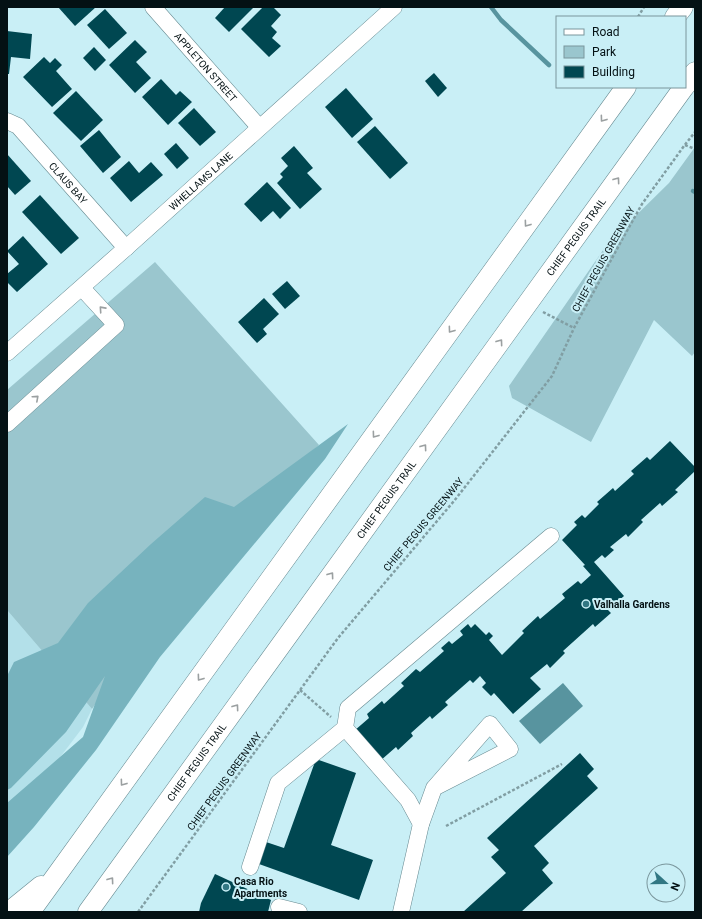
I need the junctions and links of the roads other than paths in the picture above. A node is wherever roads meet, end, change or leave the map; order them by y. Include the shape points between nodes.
1 (153, 7) edge
2 (394, 7) edge
3 (682, 7) edge
4 (676, 16) edge
5 (695, 72) edge
6 (686, 83) edge
7 (625, 88) edge
8 (683, 88) edge
9 (7, 121) edge
10 (259, 127) junction
11 (126, 248) junction
12 (82, 288) junction
13 (7, 353) edge
14 (7, 424) edge
15 (551, 536) dead end
16 (345, 728) junction
17 (434, 788) junction
18 (421, 824) junction
19 (250, 867) dead end
20 (61, 869) junction
21 (279, 907) dead end
22 (8, 912) edge
23 (30, 912) edge
24 (88, 912) edge
25 (299, 912) edge
26 (401, 912) edge

1 - 10 street, APPLETON STREET
2 - 10 street, WHELLAMS LANE
3 - 4 main road
5 - 6 main road, CHIEF PEGUIS TRAIL
7 -> 20 main road
24 -> 8 main road, CHIEF PEGUIS TRAIL
9 - 11 street, CLAUS BAY via 18,126
10 - 11 street, WHELLAMS LANE
11 - 12 street, WHELLAMS LANE
12 - 13 street, WHELLAMS LANE
14 -> 12 street via 116,325
15 - 16 street via 348,708
16 - 18 street via 408,800
16 - 19 street via 278,783
17 - 17 street via 490,724 510,749 496,756
17 - 18 street
18 - 26 street
20 - 22 main road
20 - 23 main road
21 - 25 street

